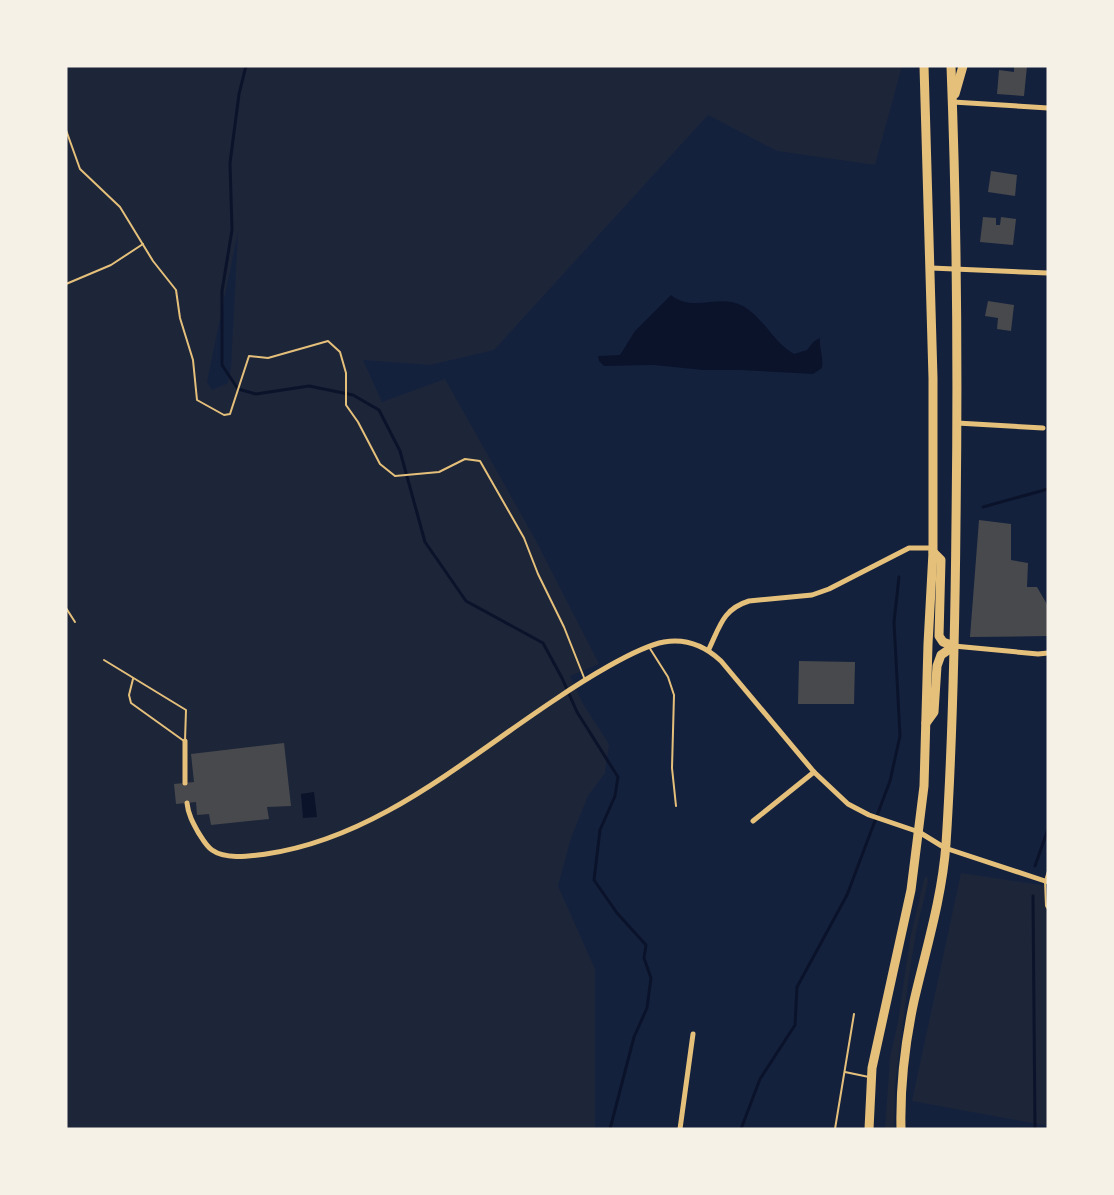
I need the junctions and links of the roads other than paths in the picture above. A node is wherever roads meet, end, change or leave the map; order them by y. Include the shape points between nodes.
1 (924, 66) edge
2 (951, 66) edge
3 (963, 66) edge
4 (953, 102) junction
5 (1048, 108) edge
6 (66, 130) edge
7 (143, 244) junction
8 (931, 268) junction
9 (956, 268) junction
10 (1048, 273) edge
11 (66, 284) edge
12 (957, 423) junction
13 (1042, 428) dead end
14 (933, 550) junction
15 (66, 608) edge
16 (75, 622) dead end
17 (954, 646) junction
18 (649, 647) junction
19 (709, 649) junction
20 (1048, 653) edge
21 (104, 660) dead end
22 (133, 679) junction
23 (585, 681) junction
24 (926, 723) junction
25 (185, 741) junction
26 (814, 772) junction
27 (185, 783) dead end
28 (187, 803) dead end
29 (676, 806) dead end
30 (753, 821) dead end
31 (919, 832) junction
32 (945, 848) junction
33 (1048, 871) edge
34 (1047, 882) edge
35 (1048, 909) edge
36 (854, 1014) dead end
37 (693, 1034) dead end
38 (844, 1071) junction
39 (872, 1078) junction
40 (680, 1129) edge
41 (835, 1129) edge
42 (869, 1129) edge
43 (900, 1129) edge

1 - 8 highway
2 - 4 highway
3 - 4 highway
4 - 5 street
4 - 9 highway
6 - 7 lane via 80,169 120,207
7 - 11 lane via 111,265
7 - 23 lane via 176,290 193,360 197,400 224,415 230,414 249,356 267,358 328,340 340,352 346,373 346,405 380,464 395,476 439,472 465,459 480,462 524,538
8 - 9 street
8 - 14 highway
9 - 10 street
9 - 12 highway
12 - 13 street
12 - 17 highway
14 - 17 highway via 941,560 939,636
14 - 19 street via 909,548 812,595 740,603 725,616
14 - 24 highway
15 - 16 lane
17 - 20 street
17 - 24 highway via 941,655 934,712
17 - 32 highway
18 - 19 street via 678,641
18 - 23 street
18 - 29 lane via 674,695 672,768
19 - 26 street
21 - 22 lane
22 - 25 lane via 131,703
22 - 25 lane via 186,710
23 - 28 street via 401,804 296,849 246,856 215,852 199,833
24 - 31 highway
25 - 27 street
26 - 30 street
26 - 31 street via 848,804
31 - 32 street
31 - 39 highway via 911,890
32 - 34 street
32 - 43 highway via 940,891 906,1049
33 - 34 lane
34 - 35 lane
36 - 38 lane
37 - 40 street
38 - 39 lane
38 - 41 lane
39 - 42 highway

